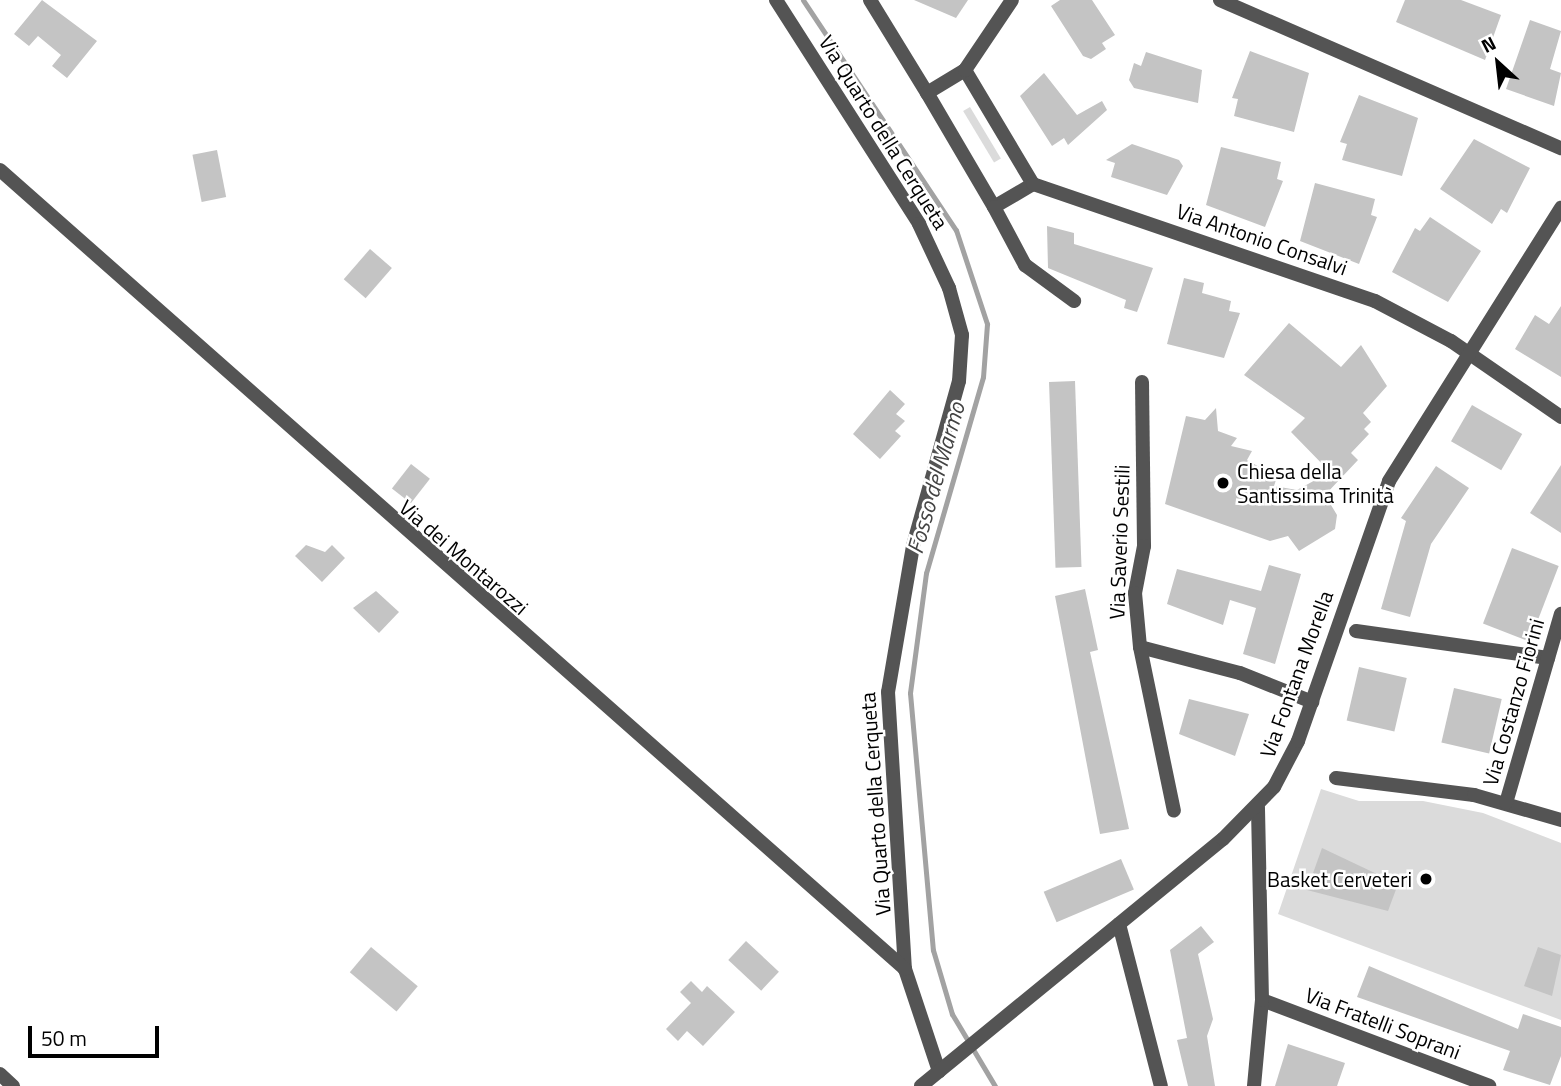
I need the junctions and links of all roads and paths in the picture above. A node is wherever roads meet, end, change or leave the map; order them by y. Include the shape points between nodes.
1 (775, 0) edge
2 (870, 0) edge
3 (1012, 0) edge
4 (1220, 0) edge
5 (965, 70) junction
6 (927, 93) junction
7 (1561, 148) edge
8 (0, 170) edge
9 (1033, 184) junction
10 (994, 207) junction
11 (1561, 208) edge
12 (1074, 301) dead end
13 (1468, 353) junction
14 (1142, 382) dead end
15 (1561, 417) edge
16 (1561, 614) edge
17 (1356, 631) dead end
18 (1140, 647) junction
19 (1548, 658) junction
20 (1312, 702) junction
21 (1336, 778) dead end
22 (1506, 803) junction
23 (1258, 807) junction
24 (1174, 811) dead end
25 (1561, 820) edge
26 (1119, 924) junction
27 (905, 969) junction
28 (1262, 1000) junction
29 (939, 1072) junction
30 (0, 1074) edge
31 (13, 1086) edge
32 (921, 1086) edge
33 (1161, 1086) edge
34 (1254, 1086) edge
35 (1489, 1086) edge

1 - 27 street, Via Quarto della Cerqueta via 914,216 949,288 962,335 959,382 913,546 889,677
2 - 6 street
3 - 5 street
4 - 7 street
5 - 6 street
5 - 9 street
6 - 10 street
8 - 27 street, Via dei Montarozzi
9 - 10 street
9 - 13 street, Via Antonio Consalvi via 1338,286
10 - 12 street via 1026,265
11 - 13 street, Via Fontana Morella
13 - 15 street, Via Antonio Consalvi
13 - 20 street, Via Fontana Morella via 1389,481
14 - 18 street, Via Saverio Sestili via 1144,546 1135,593
16 - 19 street, Via Costanzo Fiorini
17 - 19 street
18 - 20 street, Via Saverio Sestili via 1240,673
18 - 24 street
19 - 22 street, Via Costanzo Fiorini
20 - 23 street, Via Fontana Morella via 1288,765
21 - 22 street
22 - 25 street
23 - 26 street, Via Fontana Morella
23 - 28 street
26 - 29 street, Via Fontana Morella
26 - 33 street
27 - 29 street, Via Quarto della Cerqueta
28 - 34 street
28 - 35 street, Via Fratelli Soprani
29 - 32 street, Via Fontana Morella
30 - 31 street

